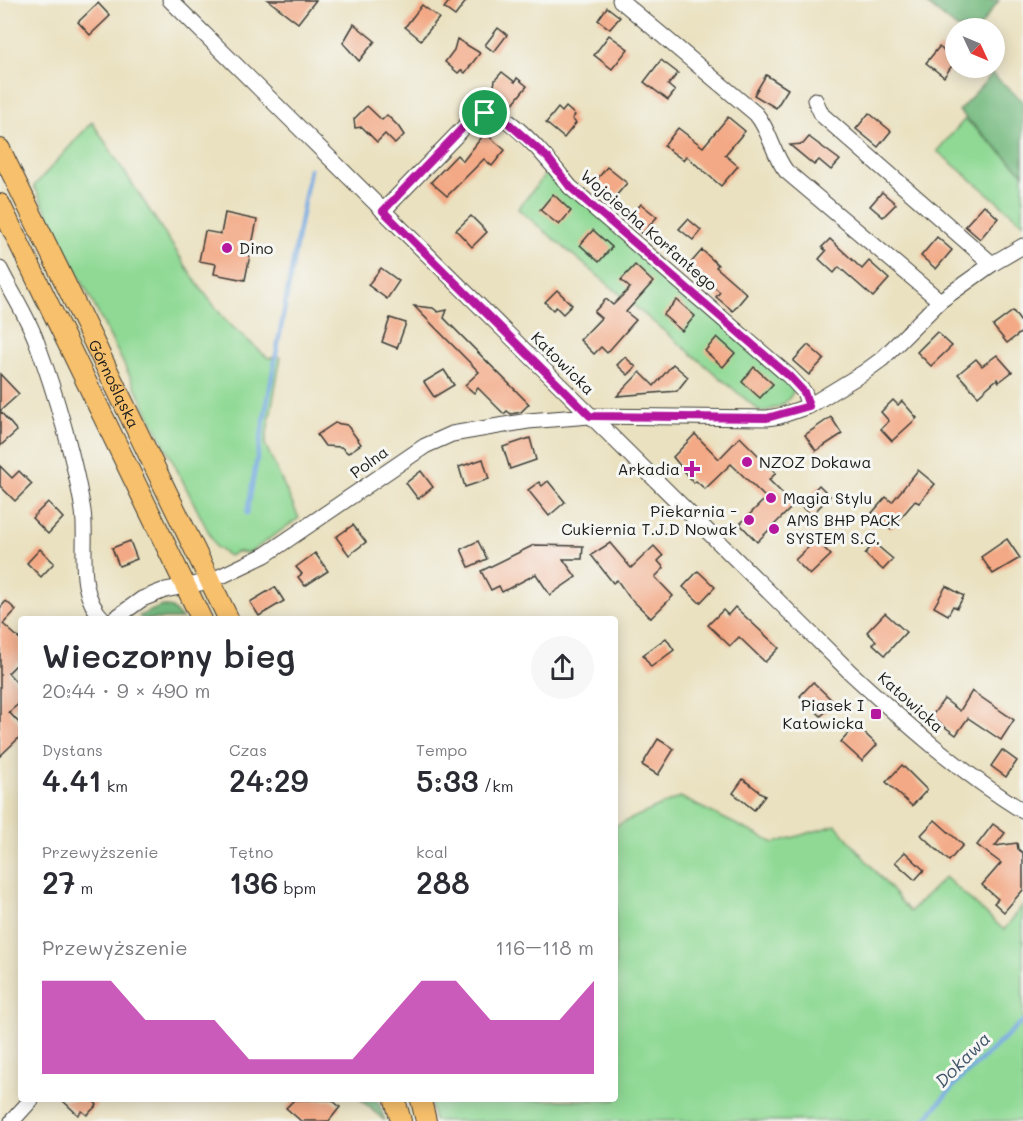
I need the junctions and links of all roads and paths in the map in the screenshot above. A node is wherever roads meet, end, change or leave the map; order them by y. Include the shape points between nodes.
1 (170, 0) edge
2 (620, 0) edge
3 (815, 100) dead end
4 (0, 149) edge
5 (0, 204) edge
6 (383, 211) junction
7 (1023, 246) edge
8 (992, 264) junction
9 (0, 269) edge
10 (940, 301) junction
11 (809, 406) junction
12 (590, 416) junction
13 (211, 581) junction
14 (187, 587) junction
15 (100, 616) edge
16 (119, 616) edge
17 (200, 616) edge
18 (227, 616) edge
19 (1023, 811) edge
20 (29, 1102) edge
21 (395, 1102) edge
22 (421, 1102) edge
23 (12, 1121) edge
24 (400, 1121) edge
25 (426, 1121) edge

1 - 6 street, Katowicka
2 - 10 street via 756,114 766,126 775,157 786,171
3 - 8 street via 822,115
4 - 13 main road, Górnośląska
5 - 14 main road, Górnośląska
6 - 11 street, Wojciecha Korfantego via 472,118 485,113 499,115 548,158 570,187 789,376 804,392
6 - 12 street, Katowicka
7 - 8 street, Polna
8 - 10 street, Polna
9 - 15 street via 30,325 79,486 86,528 82,557 89,598
10 - 11 street, Polna via 882,359
11 - 12 street, Polna via 767,418
12 - 13 street, Polna via 528,421 453,434 407,457 265,555
12 - 19 street, Katowicka via 908,725
13 - 14 street, Polna
13 - 18 main road, Górnośląska
14 - 16 street, Polna via 142,599
14 - 17 main road, Górnośląska
20 - 23 street
21 - 24 main road
22 - 25 main road

